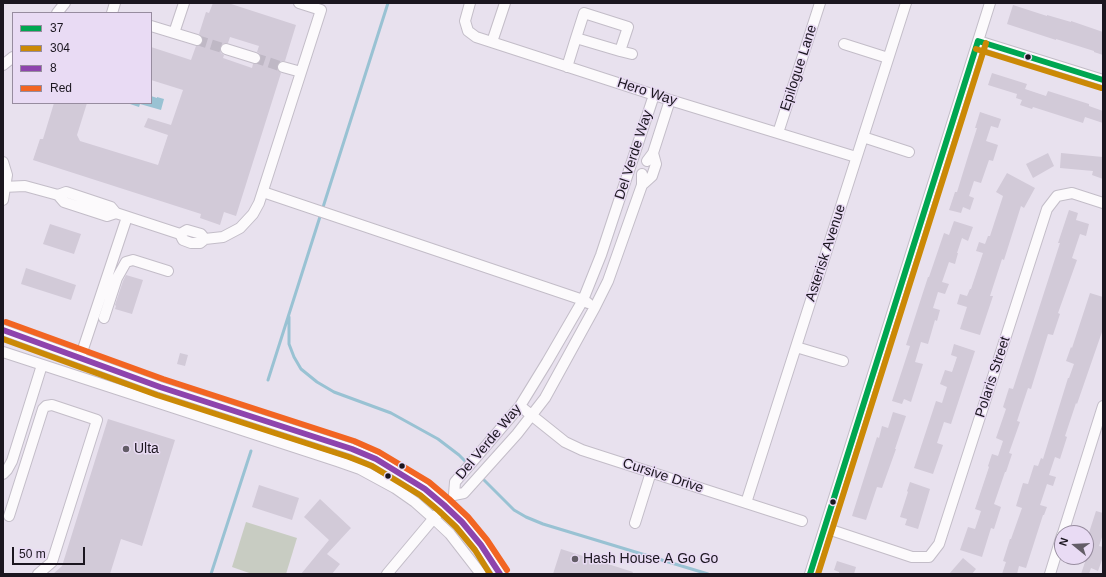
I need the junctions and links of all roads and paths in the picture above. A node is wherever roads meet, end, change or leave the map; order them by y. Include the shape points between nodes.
1 (65, 3) edge
2 (183, 3) edge
3 (299, 3) edge
4 (470, 3) edge
5 (505, 3) edge
6 (820, 3) edge
7 (906, 3) edge
8 (990, 3) edge
9 (58, 12) edge
10 (152, 26) edge
11 (174, 33) junction
12 (576, 38) junction
13 (198, 40) tunnel mouth
14 (978, 41) junction
15 (492, 42) junction
16 (844, 44) dead end
17 (226, 49) tunnel mouth
18 (620, 51) junction
19 (632, 54) dead end
20 (12, 58) edge
21 (255, 58) tunnel mouth
22 (888, 58) junction
23 (3, 65) edge
24 (283, 67) tunnel mouth
25 (567, 67) junction
26 (301, 72) junction
27 (1103, 80) edge
28 (654, 94) junction
29 (670, 100) junction
30 (778, 133) junction
31 (863, 137) junction
32 (909, 152) dead end
33 (653, 153) junction
34 (856, 157) junction
35 (647, 161) dead end
36 (3, 162) edge
37 (642, 174) dead end
38 (626, 180) junction
39 (642, 185) junction
40 (4, 187) edge
41 (263, 192) junction
42 (3, 200) edge
43 (1103, 203) edge
44 (127, 217) junction
45 (168, 271) dead end
46 (582, 300) junction
47 (595, 307) junction
48 (104, 318) dead end
49 (3, 330) edge
50 (796, 347) junction
51 (3, 352) edge
52 (80, 358) junction
53 (843, 361) dead end
54 (42, 365) junction
55 (520, 406) junction
56 (1103, 406) edge
57 (531, 415) junction
58 (11, 462) junction
59 (25, 466) junction
60 (650, 472) junction
61 (3, 474) edge
62 (454, 495) junction
63 (746, 503) junction
64 (444, 505) junction
65 (9, 516) dead end
66 (434, 518) junction
67 (802, 521) dead end
68 (635, 523) dead end
69 (1065, 525) edge
70 (824, 528) junction
71 (1054, 561) edge
72 (38, 574) edge
73 (388, 574) edge
74 (481, 574) edge
75 (500, 574) edge
76 (810, 574) edge
77 (1050, 574) edge

1 - 9 street
2 - 11 street
3 - 26 street via 321,10
4 - 15 street, Hero Way via 465,21 468,31 476,37
5 - 15 street
6 - 30 street, Epilogue Lane
7 - 22 street, Asterisk Avenue
8 - 14 street
10 - 11 street
11 - 13 street
12 - 18 street
12 - 18 street via 584,14 628,27
12 - 25 street
14 - 27 street
14 - 70 street
15 - 25 street, Hero Way
16 - 22 street
17 - 21 street
18 - 19 street
20 - 23 street
22 - 31 street, Asterisk Avenue
24 - 26 street
25 - 28 street, Hero Way
26 - 41 street
28 - 29 street, Hero Way
28 - 38 street, Del Verde Way
29 - 30 street, Hero Way
29 - 33 street, Del Verde Way
30 - 34 street, Hero Way
31 - 32 street
31 - 34 street, Asterisk Avenue
33 - 35 street, Del Verde Way
33 - 39 street, Del Verde Way via 656,164 652,176
34 - 50 street, Asterisk Avenue
36 - 40 street via 7,175
37 - 39 street, Del Verde Way
38 - 39 street
38 - 46 street, Del Verde Way via 601,255
39 - 47 street, Del Verde Way via 608,281
40 - 42 street
40 - 44 street via 25,186 58,195 66,192 111,207 116,213
41 - 44 street via 253,214 240,228 223,237 205,239 200,243 191,243 183,240 180,234
41 - 46 street
43 - 70 street, Polaris Street via 1072,193 1058,196 1047,209 939,544 929,557 912,557
44 - 52 street
45 - 48 street via 133,260 126,262 117,278
46 - 47 street
46 - 55 street, Del Verde Way
47 - 57 street, Del Verde Way via 545,398
49 - 52 street
50 - 53 street
50 - 63 street, Asterisk Avenue
51 - 54 street
52 - 64 street via 160,387 352,449 403,474
54 - 58 street
54 - 66 street via 337,460 395,488
55 - 57 street, Cursive Drive
55 - 62 street, Del Verde Way via 455,482
56 - 69 street
57 - 60 street, Cursive Drive via 565,442
57 - 62 street, Del Verde Way via 464,493
58 - 59 street
58 - 61 street
59 - 65 street
59 - 72 street via 46,406 52,405 97,420 52,562
60 - 63 street, Cursive Drive
60 - 68 street
62 - 64 street
63 - 67 street, Cursive Drive
64 - 66 street
64 - 75 street via 462,522
66 - 73 street
66 - 74 street
70 - 76 street
71 - 77 street

